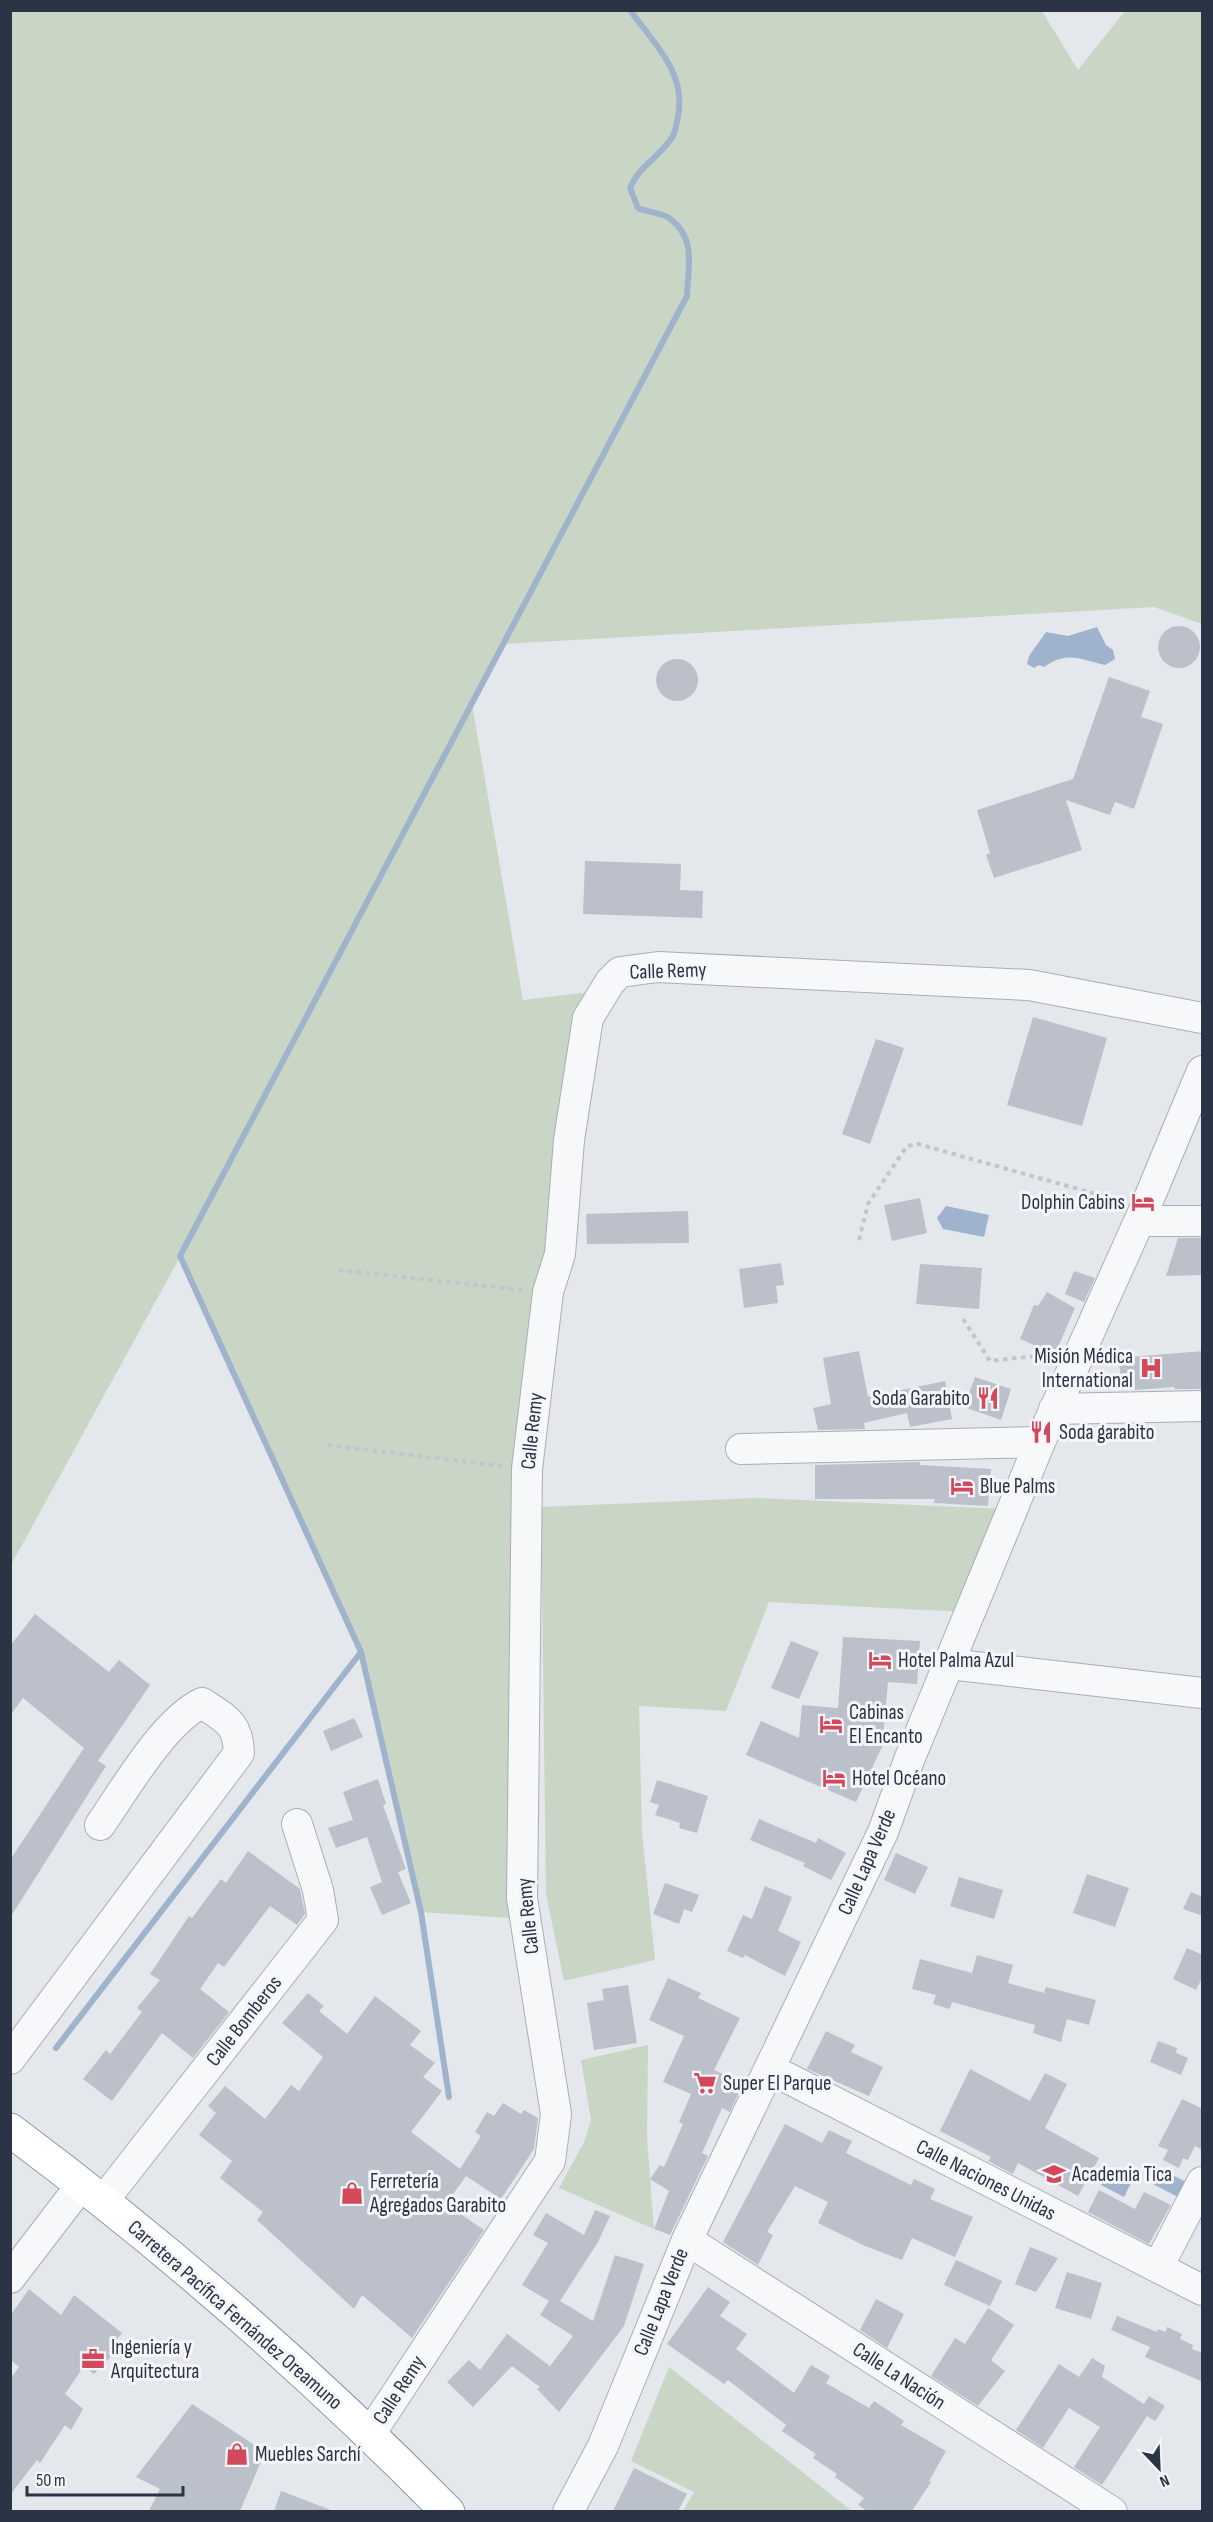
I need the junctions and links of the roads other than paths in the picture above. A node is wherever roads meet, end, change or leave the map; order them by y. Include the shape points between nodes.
1 (1203, 1018) edge
2 (1203, 1071) edge
3 (1142, 1214) junction
4 (1203, 1221) edge
5 (1203, 1406) edge
6 (1054, 1409) junction
7 (1040, 1442) junction
8 (741, 1449) dead end
9 (949, 1664) junction
10 (1203, 1693) edge
11 (297, 1824) dead end
12 (100, 1825) dead end
13 (10, 2059) edge
14 (770, 2069) junction
15 (10, 2130) edge
16 (1203, 2182) edge
17 (93, 2192) junction
18 (687, 2240) junction
19 (1158, 2267) junction
20 (10, 2278) edge
21 (1203, 2290) edge
22 (370, 2434) junction
23 (448, 2511) edge
24 (568, 2511) edge
25 (1112, 2511) edge

1 - 22 street, Calle Remy via 1029,985 658,967 620,972 588,1018 569,1140 560,1254 548,1292 527,1469 522,1898 556,2114 550,2161
2 - 3 street, Calle Lapa Verde
3 - 4 street
3 - 6 street, Calle Lapa Verde
5 - 6 street
6 - 7 street, Calle Lapa Verde
7 - 8 street
7 - 9 street, Calle Lapa Verde
9 - 10 street
9 - 14 street, Calle Lapa Verde via 883,1832
11 - 17 street, Calle Bomberos via 318,1890 323,1920
12 - 13 street via 171,1726 187,1710 202,1703 229,1721 238,1734 239,1753
14 - 18 street, Calle Lapa Verde
14 - 19 street, Calle Naciones Unidas
15 - 17 highway, Carretera Pacífica Fernández Oreamuno
16 - 19 street
17 - 20 street
17 - 22 highway, Carretera Pacífica Fernández Oreamuno via 185,2266
18 - 24 street, Calle Lapa Verde via 603,2446
18 - 25 street, Calle La Nación
19 - 21 street, Calle Naciones Unidas
22 - 23 highway, Carretera Pacífica Fernández Oreamuno

